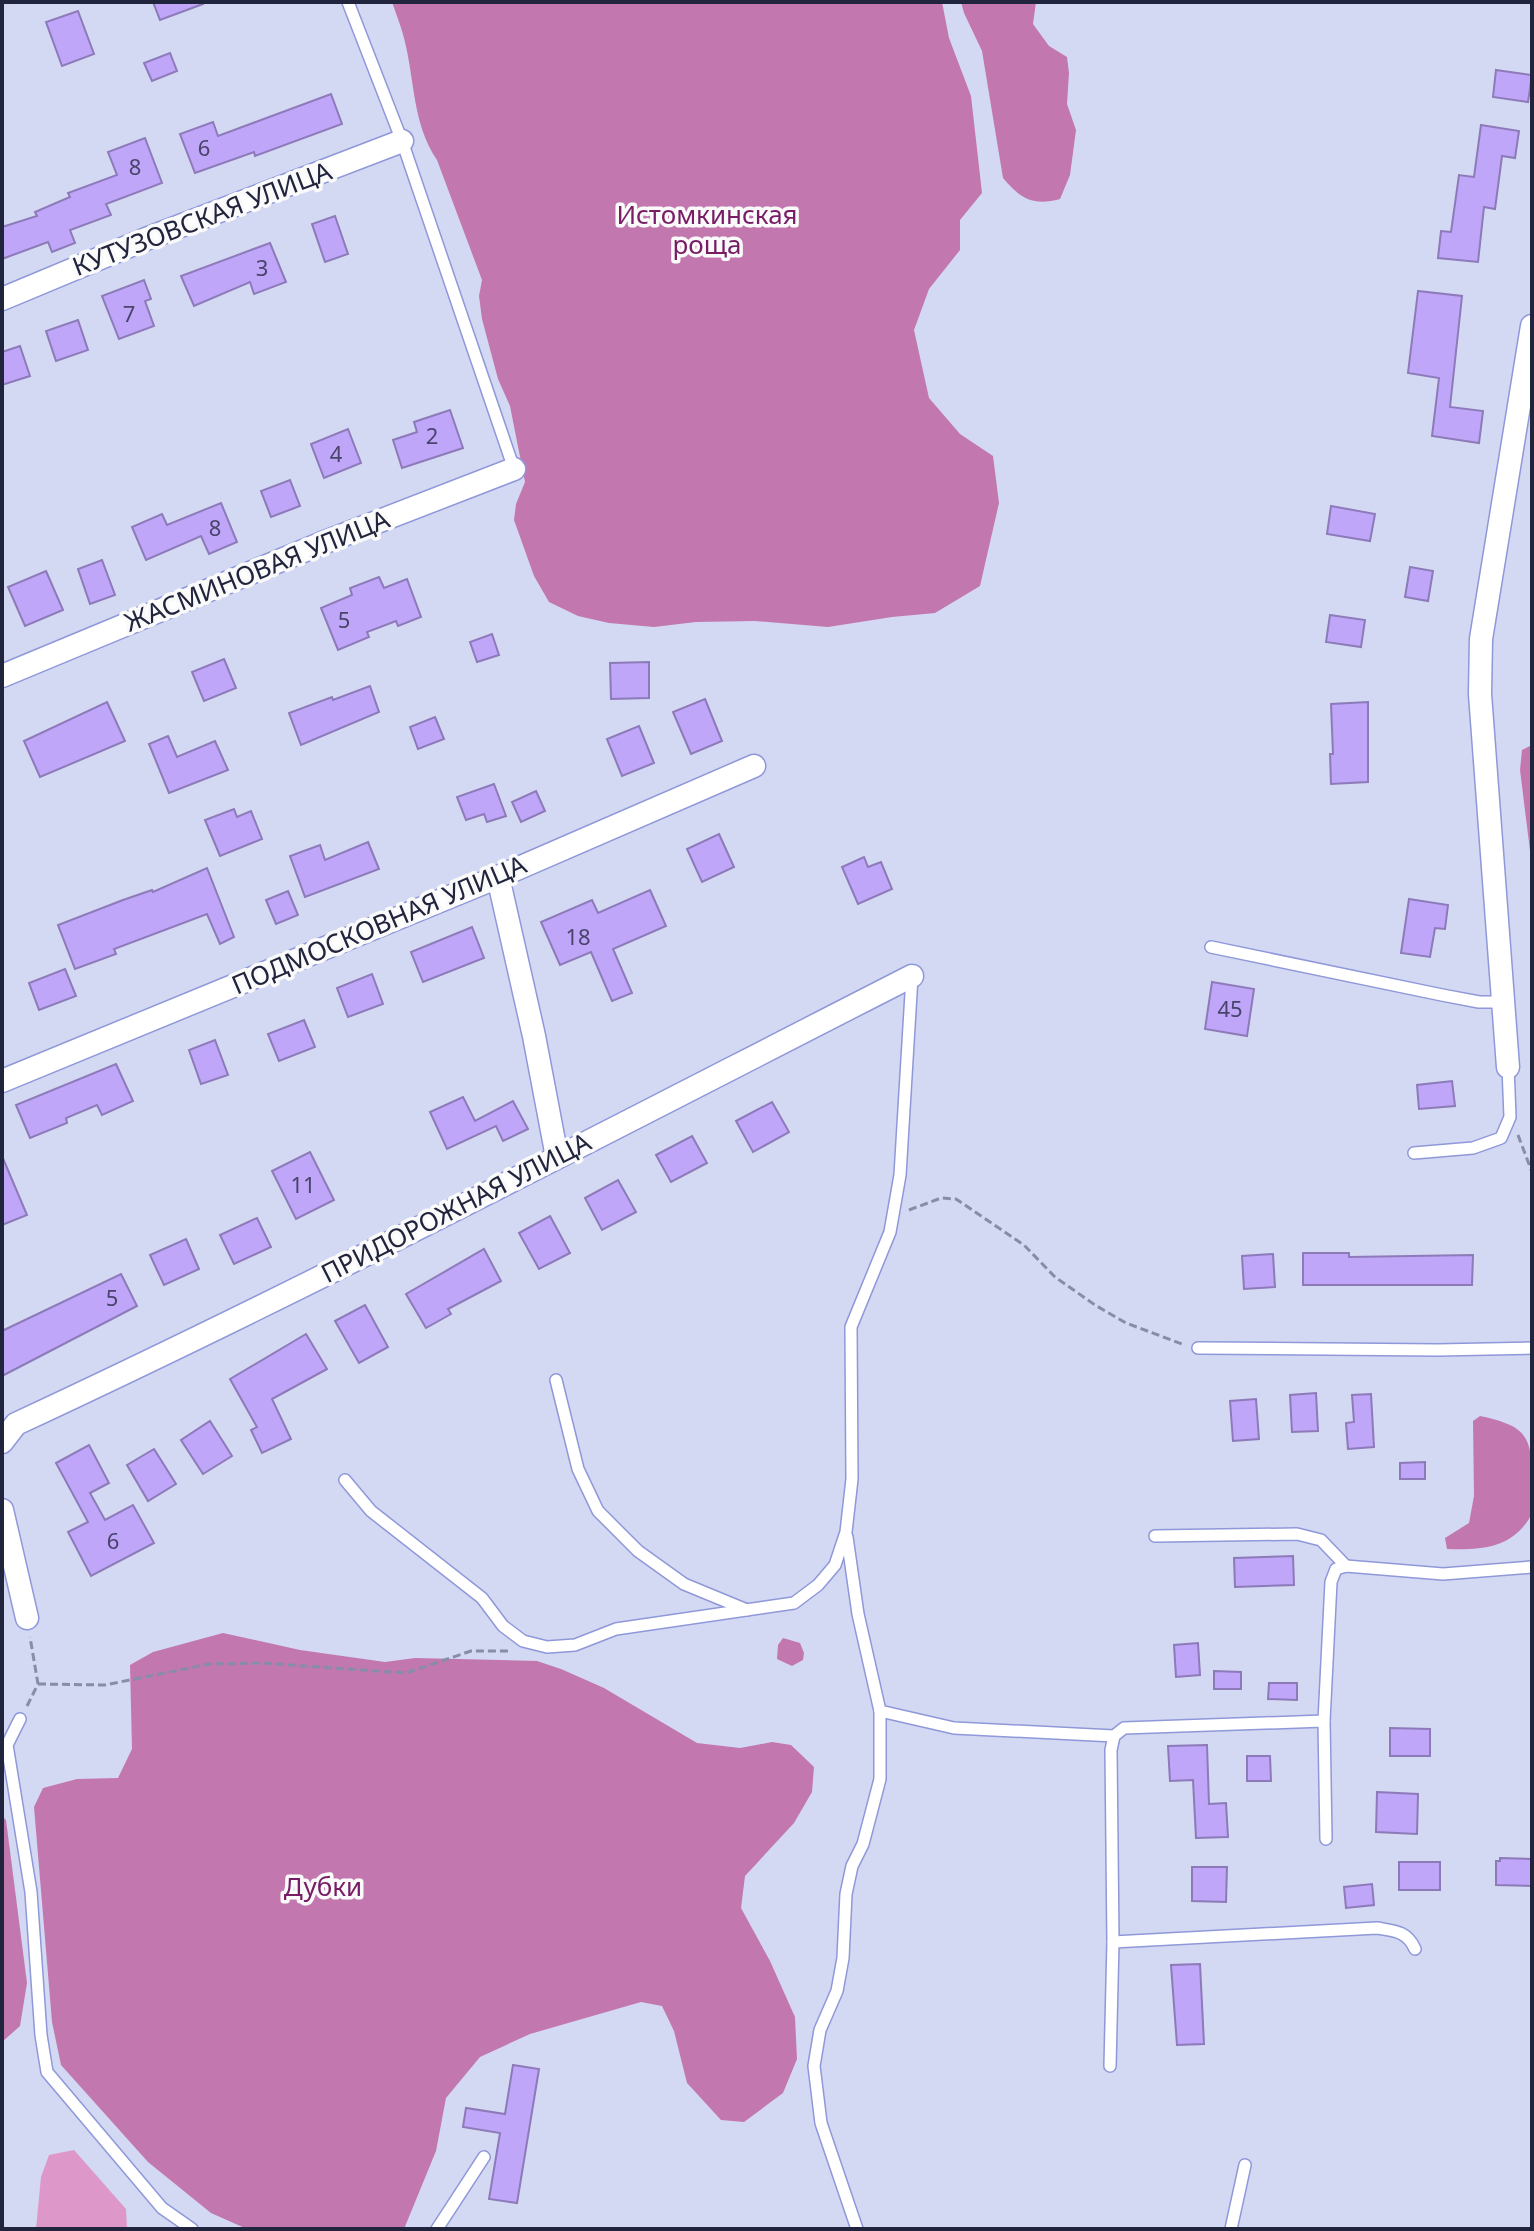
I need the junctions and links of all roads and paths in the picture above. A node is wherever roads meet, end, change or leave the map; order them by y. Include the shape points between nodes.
1 (348, 2) edge
2 (402, 141) junction
3 (2, 299) edge
4 (1532, 326) edge
5 (514, 469) joint
6 (2, 676) edge
7 (754, 766) dead end
8 (498, 877) junction
9 (1211, 947) dead end
10 (912, 976) joint
11 (1504, 1002) junction
12 (1508, 1067) joint
13 (2, 1081) edge
14 (1510, 1117) junction
15 (1414, 1153) dead end
16 (557, 1157) junction
17 (1532, 1172) edge
18 (892, 1222) junction
19 (1198, 1348) joint
20 (1532, 1348) edge
21 (556, 1380) dead end
22 (2, 1442) edge
23 (345, 1480) dead end
24 (2, 1510) edge
25 (846, 1532) junction
26 (1155, 1536) dead end
27 (1346, 1566) junction
28 (1532, 1567) edge
29 (748, 1611) junction
30 (27, 1618) joint
31 (547, 1647) junction
32 (38, 1684) junction
33 (880, 1711) junction
34 (20, 1719) joint
35 (1324, 1721) junction
36 (1114, 1736) junction
37 (1326, 1839) dead end
38 (1113, 1942) junction
39 (1415, 1949) dead end
40 (1110, 2066) dead end
41 (484, 2157) dead end
42 (1245, 2165) dead end
43 (192, 2229) edge
44 (437, 2229) edge
45 (857, 2229) edge
46 (1231, 2229) edge

1 - 2 lane
2 - 3 street, КУТУЗОВСКАЯ УЛИЦА
2 - 5 lane
4 - 11 street via 1481,639 1480,694
5 - 6 street, ЖАСМИНОВАЯ УЛИЦА
7 - 8 street, ПОДМОСКОВНАЯ УЛИЦА
8 - 13 street, ПОДМОСКОВНАЯ УЛИЦА
8 - 16 street
9 - 11 lane via 1479,1002
10 - 16 street, ПРИДОРОЖНАЯ УЛИЦА
10 - 18 lane via 900,1175
11 - 12 street
12 - 14 lane
14 - 15 lane via 1501,1138 1473,1148
14 - 17 path
16 - 22 street, ПРИДОРОЖНАЯ УЛИЦА via 16,1424
18 - 19 path via 915,1206 956,1199 1024,1245 1055,1277 1095,1305 1126,1323
18 - 25 lane via 851,1327 852,1479
19 - 20 lane
21 - 29 lane via 578,1469 598,1511 638,1551 684,1584
23 - 31 lane via 371,1511 482,1598 503,1626 523,1641
24 - 30 street
25 - 29 lane via 835,1565 818,1585 794,1603
25 - 33 lane
26 - 27 lane via 1297,1534 1321,1540
27 - 28 lane via 1443,1574
27 - 35 lane via 1336,1569 1331,1582
29 - 31 lane via 616,1629 575,1645
30 - 32 path
31 - 32 path via 471,1651 406,1673 209,1664 105,1685
32 - 34 path
33 - 36 lane via 954,1728
33 - 45 lane via 880,1779 852,1866 837,1991 820,2030 814,2066 821,2123
34 - 43 lane via 7,1745 31,1892 47,2072 162,2208
35 - 36 lane via 1124,1728
35 - 37 lane
36 - 38 lane
38 - 39 lane via 1377,1928 1403,1932
38 - 40 lane
41 - 44 lane
42 - 46 lane

